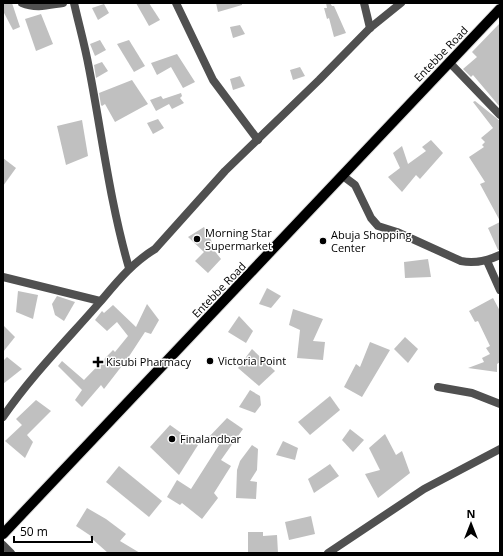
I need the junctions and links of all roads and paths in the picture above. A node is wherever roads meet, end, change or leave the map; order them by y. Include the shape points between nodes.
1 (22, 3) edge
2 (63, 3) edge
3 (74, 3) edge
4 (176, 3) edge
5 (364, 3) edge
6 (401, 3) edge
7 (500, 9) edge
8 (370, 28) junction
9 (449, 62) junction
10 (500, 115) edge
11 (258, 140) junction
12 (343, 176) junction
13 (500, 255) edge
14 (487, 261) junction
15 (129, 268) junction
16 (3, 277) edge
17 (500, 290) edge
18 (100, 301) junction
19 (438, 387) dead end
20 (500, 404) edge
21 (3, 417) edge
22 (500, 449) edge
23 (3, 534) edge
24 (3, 545) edge
25 (11, 553) edge
26 (328, 553) edge

1 - 2 street via 40,7
3 - 15 street via 89,67 120,237
4 - 11 street via 213,80
5 - 8 street
6 - 8 street
7 - 9 main road, Entebbe Road
8 - 11 street
9 - 10 street
9 - 12 main road, Entebbe Road
11 - 15 street via 205,191 155,249
12 - 14 street via 355,185 371,218 378,226 461,261
12 - 23 main road, Entebbe Road
13 - 14 street
14 - 17 street
15 - 18 street
16 - 18 street
18 - 21 street via 44,364
19 - 20 street via 472,393
22 - 26 street via 424,489
24 - 25 street

